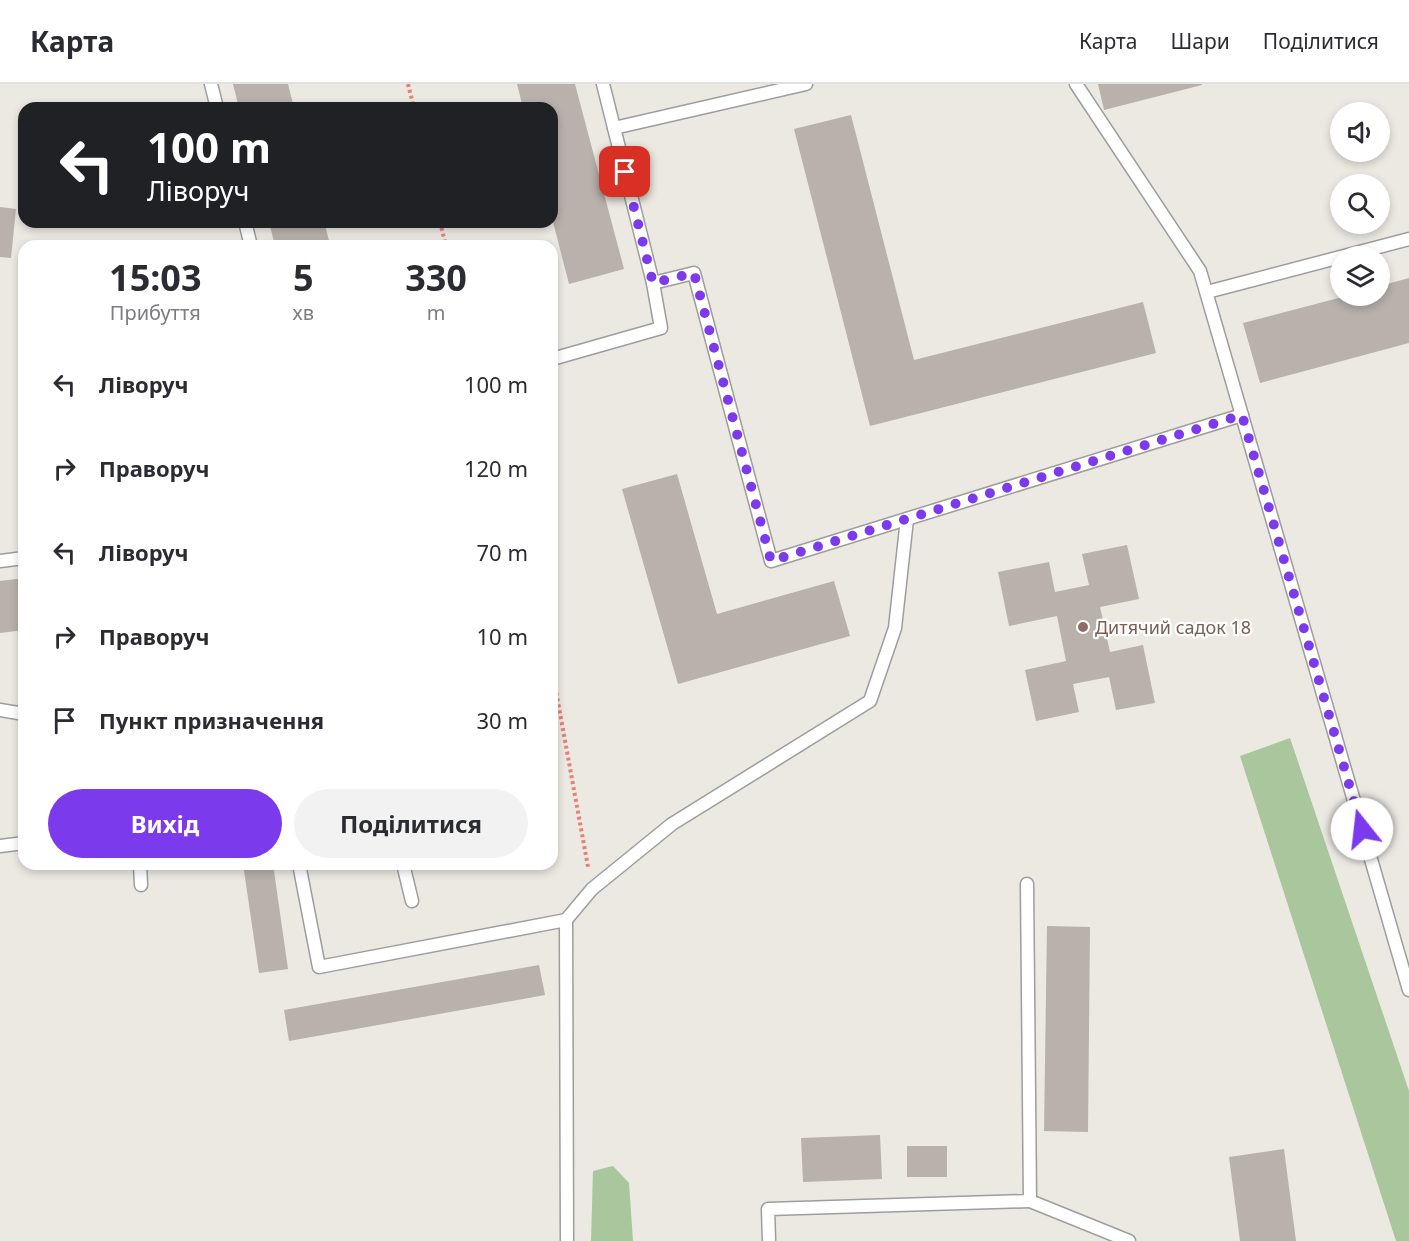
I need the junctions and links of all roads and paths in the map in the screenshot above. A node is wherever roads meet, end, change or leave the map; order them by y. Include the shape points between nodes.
1 (211, 84) edge
2 (408, 84) edge
3 (603, 84) edge
4 (806, 84) edge
5 (1076, 84) edge
6 (216, 102) edge
7 (412, 102) edge
8 (614, 128) junction
9 (1409, 238) edge
10 (653, 283) junction
11 (1207, 292) junction
12 (558, 357) edge
13 (1242, 415) junction
14 (906, 519) junction
15 (18, 559) edge
16 (0, 561) edge
17 (558, 702) edge
18 (0, 710) edge
19 (18, 713) edge
20 (18, 844) edge
21 (0, 846) edge
22 (140, 870) edge
23 (300, 870) edge
24 (404, 870) edge
25 (1027, 884) dead end
26 (141, 885) dead end
27 (592, 889) junction
28 (412, 902) dead end
29 (566, 920) junction
30 (1409, 990) edge
31 (1030, 1201) junction
32 (567, 1241) edge
33 (769, 1241) edge
34 (1129, 1241) edge

1 - 6 lane
2 - 7 path
3 - 8 lane
4 - 8 lane
5 - 11 lane via 1200,271
8 - 10 lane
9 - 11 lane
10 - 12 lane via 661,328
10 - 14 lane via 694,273 771,561
11 - 13 lane
13 - 14 lane
13 - 30 lane
14 - 27 lane via 895,628 870,701 672,824
15 - 16 lane
17 - 27 path
18 - 19 lane
20 - 21 lane
22 - 26 lane
23 - 29 lane via 319,967
24 - 28 lane
25 - 31 lane
27 - 29 lane
29 - 32 lane
31 - 33 lane via 768,1209
31 - 34 lane

